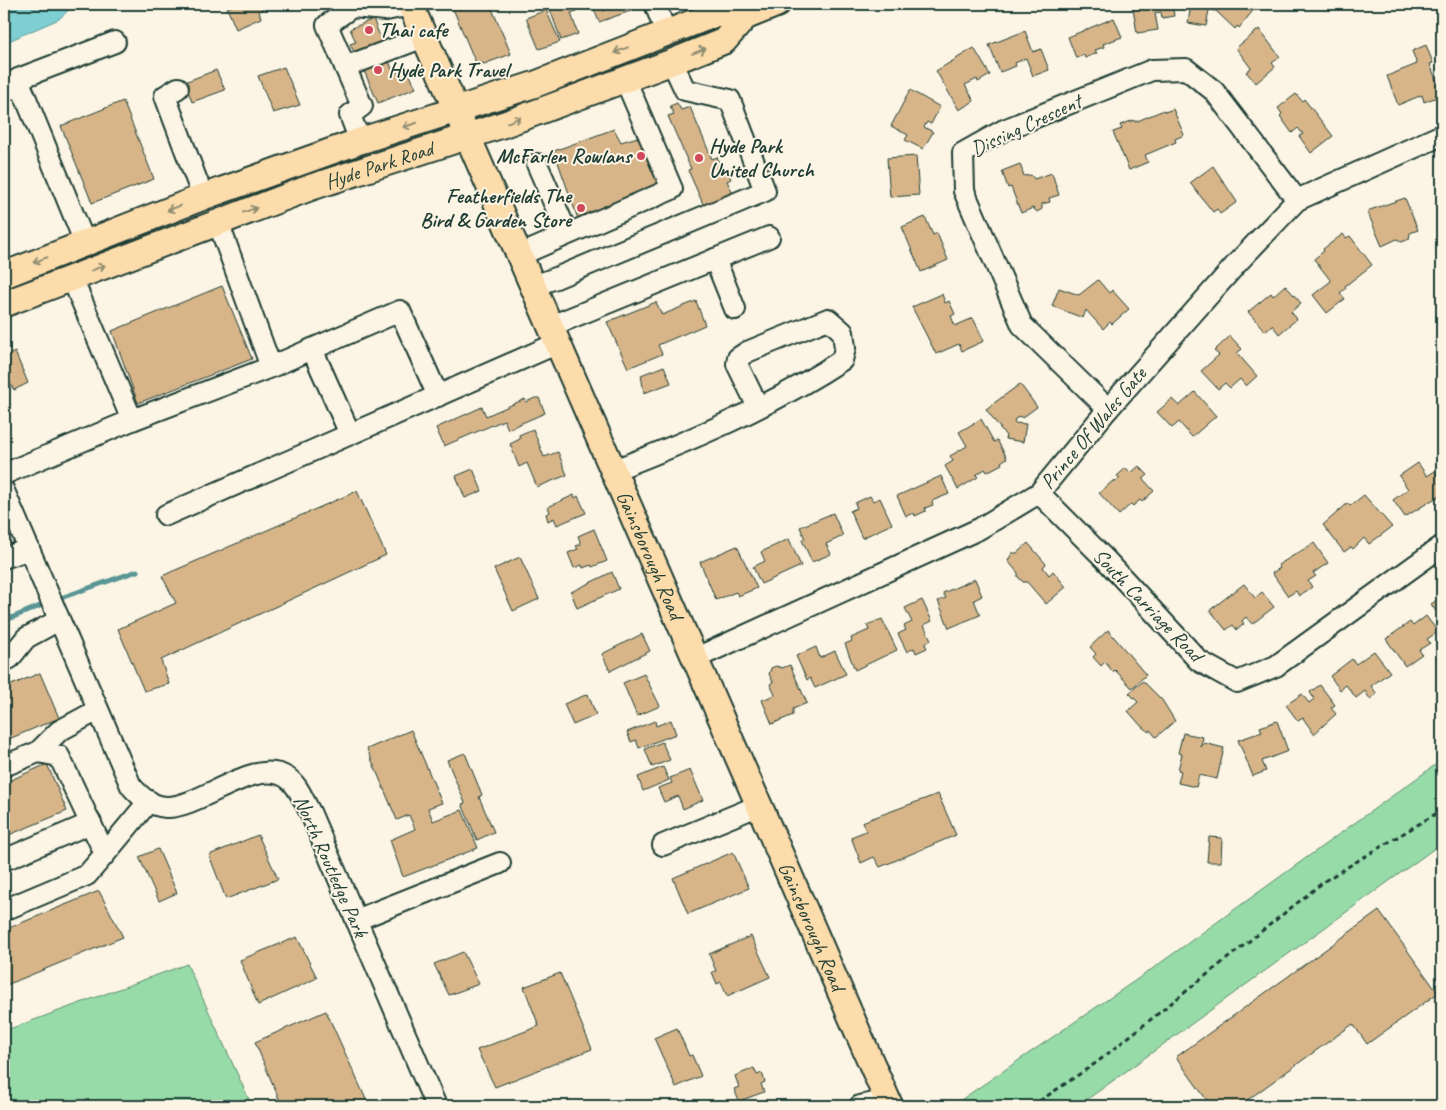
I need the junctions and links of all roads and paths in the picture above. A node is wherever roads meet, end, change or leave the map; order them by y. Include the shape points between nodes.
1 (410, 4) edge
2 (655, 4) edge
3 (776, 4) edge
4 (354, 5) edge
5 (713, 9) edge
6 (747, 12) edge
7 (666, 33) junction
8 (424, 37) junction
9 (115, 42) dead end
10 (672, 62) junction
11 (345, 67) junction
12 (625, 79) junction
13 (12, 88) edge
14 (178, 88) dead end
15 (457, 110) junction
16 (1442, 135) edge
17 (468, 136) junction
18 (360, 141) junction
19 (538, 164) dead end
20 (203, 197) junction
21 (1297, 200) junction
22 (218, 222) junction
23 (567, 233) junction
24 (769, 237) dead end
25 (85, 243) junction
26 (520, 255) junction
27 (715, 258) junction
28 (4, 275) edge
29 (72, 278) junction
30 (533, 286) junction
31 (4, 304) edge
32 (735, 310) dead end
33 (555, 334) junction
34 (312, 349) junction
35 (271, 366) junction
36 (438, 396) junction
37 (758, 407) junction
38 (1108, 409) junction
39 (132, 420) junction
40 (350, 434) junction
41 (614, 470) junction
42 (4, 474) edge
43 (4, 490) edge
44 (1039, 493) junction
45 (166, 516) dead end
46 (1442, 546) edge
47 (29, 548) junction
48 (4, 558) edge
49 (59, 620) junction
50 (696, 658) junction
51 (4, 661) edge
52 (98, 710) junction
53 (38, 752) junction
54 (4, 766) edge
55 (148, 801) junction
56 (760, 805) junction
57 (1442, 810) edge
58 (91, 823) junction
59 (663, 845) dead end
60 (106, 854) junction
61 (4, 860) edge
62 (500, 863) dead end
63 (4, 910) edge
64 (356, 920) junction
65 (889, 1103) edge
66 (436, 1106) edge
67 (860, 1106) edge
68 (1032, 1106) edge

1 - 4 street via 386,10
1 - 8 main road, Gainsborough Road
2 - 7 street
3 - 6 main road, Hyde Park Road
4 - 11 street via 327,25
5 - 6 main road, Hyde Park Road
5 - 7 main road, Hyde Park Road
10 -> 6 main road, Hyde Park Road via 724,40
7 -> 15 main road, Hyde Park Road via 536,84
8 - 11 street
8 - 15 main road, Gainsborough Road
9 - 13 street via 18,79
10 - 12 main road, Hyde Park Road
10 - 30 street via 685,90 730,100 765,191
11 - 18 street via 362,106 350,115
17 -> 12 main road, Hyde Park Road
12 - 23 street via 672,189
13 - 25 street
14 - 20 street via 165,96
15 - 17 main road, Gainsborough Road
15 -> 18 main road, Hyde Park Road
16 - 21 street, Prince Of Wales Gate
22 -> 17 main road, Hyde Park Road via 312,187
17 - 26 main road, Gainsborough Road
18 - 20 main road, Hyde Park Road
19 - 23 street
20 -> 25 main road, Hyde Park Road
21 - 38 street, Prince Of Wales Gate via 1239,260
21 - 38 street, Dissing Crescent via 1214,91 1186,69 1152,70 1004,130 963,153 964,191 1022,325
29 -> 22 main road, Hyde Park Road
22 - 35 street
23 - 26 street
24 - 27 street
25 -> 28 main road, Hyde Park Road
26 - 30 main road, Gainsborough Road
27 - 32 street
27 - 33 street
29 - 31 main road, Hyde Park Road
29 - 39 street
30 - 33 main road, Gainsborough Road
33 - 36 street
33 - 41 main road, Gainsborough Road
34 - 35 street
34 - 36 street via 400,311
34 - 40 street
35 - 39 street
36 - 40 street
37 - 37 street via 842,360 845,348 843,332 828,319 738,358 737,364
37 - 41 street
38 - 44 street, Prince Of Wales Gate
39 - 42 street
40 - 45 street
41 - 50 main road, Gainsborough Road
43 - 47 street, North Routledge Park
44 - 46 street, South Carriage Road via 1199,661 1238,682 1276,666
44 - 50 street, Prince Of Wales Gate via 979,528
47 - 48 street
47 - 49 street, North Routledge Park
49 - 51 street via 26,638
49 - 52 street, North Routledge Park
50 - 56 main road, Gainsborough Road
52 - 53 street via 59,731
52 - 55 street, North Routledge Park via 130,786
53 - 54 street
53 - 58 street via 59,756
55 - 60 street
55 - 64 street, North Routledge Park via 167,807 254,775 270,772 285,776 294,784 310,812
56 - 59 street
56 - 65 main road, Gainsborough Road
57 - 68 path via 1326,880 1096,1063
58 - 60 street
58 - 61 street
60 - 63 street via 87,875
62 - 64 street
64 - 66 street, North Routledge Park
65 - 67 street

